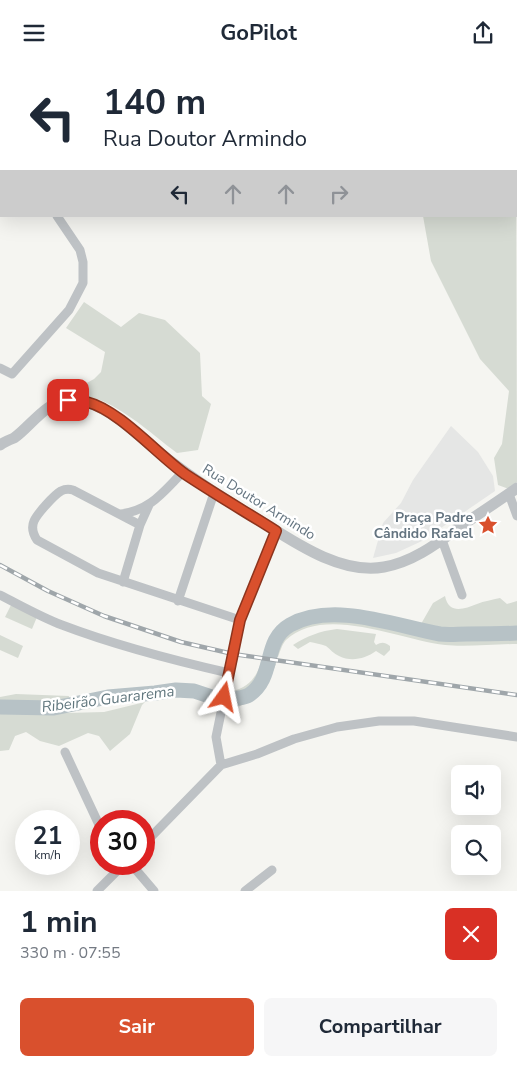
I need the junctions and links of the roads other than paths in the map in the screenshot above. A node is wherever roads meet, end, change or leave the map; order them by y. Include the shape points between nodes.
1 (58, 217) edge
2 (0, 368) edge
3 (0, 445) edge
4 (183, 472) junction
5 (513, 491) edge
6 (214, 493) junction
7 (149, 505) junction
8 (121, 513) junction
9 (517, 516) edge
10 (140, 525) junction
11 (276, 531) junction
12 (442, 540) junction
13 (123, 582) junction
14 (0, 595) edge
15 (462, 595) dead end
16 (178, 601) junction
17 (240, 620) junction
18 (229, 673) junction
19 (517, 737) edge
20 (64, 752) dead end
21 (221, 765) junction
22 (92, 810) edge
23 (155, 833) edge
24 (272, 869) dead end
25 (112, 875) edge
26 (140, 875) edge
27 (97, 891) edge
28 (154, 891) edge
29 (245, 891) edge

1 - 2 street via 80,251 83,283 69,310 12,374
3 - 4 street, Rua Doutor Armindo via 56,404 68,400 88,402 124,423
4 - 6 street, Rua Doutor Armindo
4 - 7 street
5 - 9 street
5 - 12 street, Rua Doutor Armindo
6 - 11 street, Rua Doutor Armindo
6 - 16 street
7 - 8 street
7 - 10 street
8 - 10 street
8 - 13 street via 67,489 57,494 38,514 32,527 37,540 82,565
10 - 13 street
11 - 12 street, Rua Doutor Armindo via 312,552 352,566 370,568 417,556
11 - 17 street
12 - 15 street
13 - 16 street
14 - 18 street via 61,625 115,644
16 - 17 street
17 - 18 street
18 - 21 street via 216,737
19 - 21 street via 414,721 379,721 337,727
20 - 22 street
21 - 23 street
24 - 29 street
25 - 27 street
26 - 28 street

